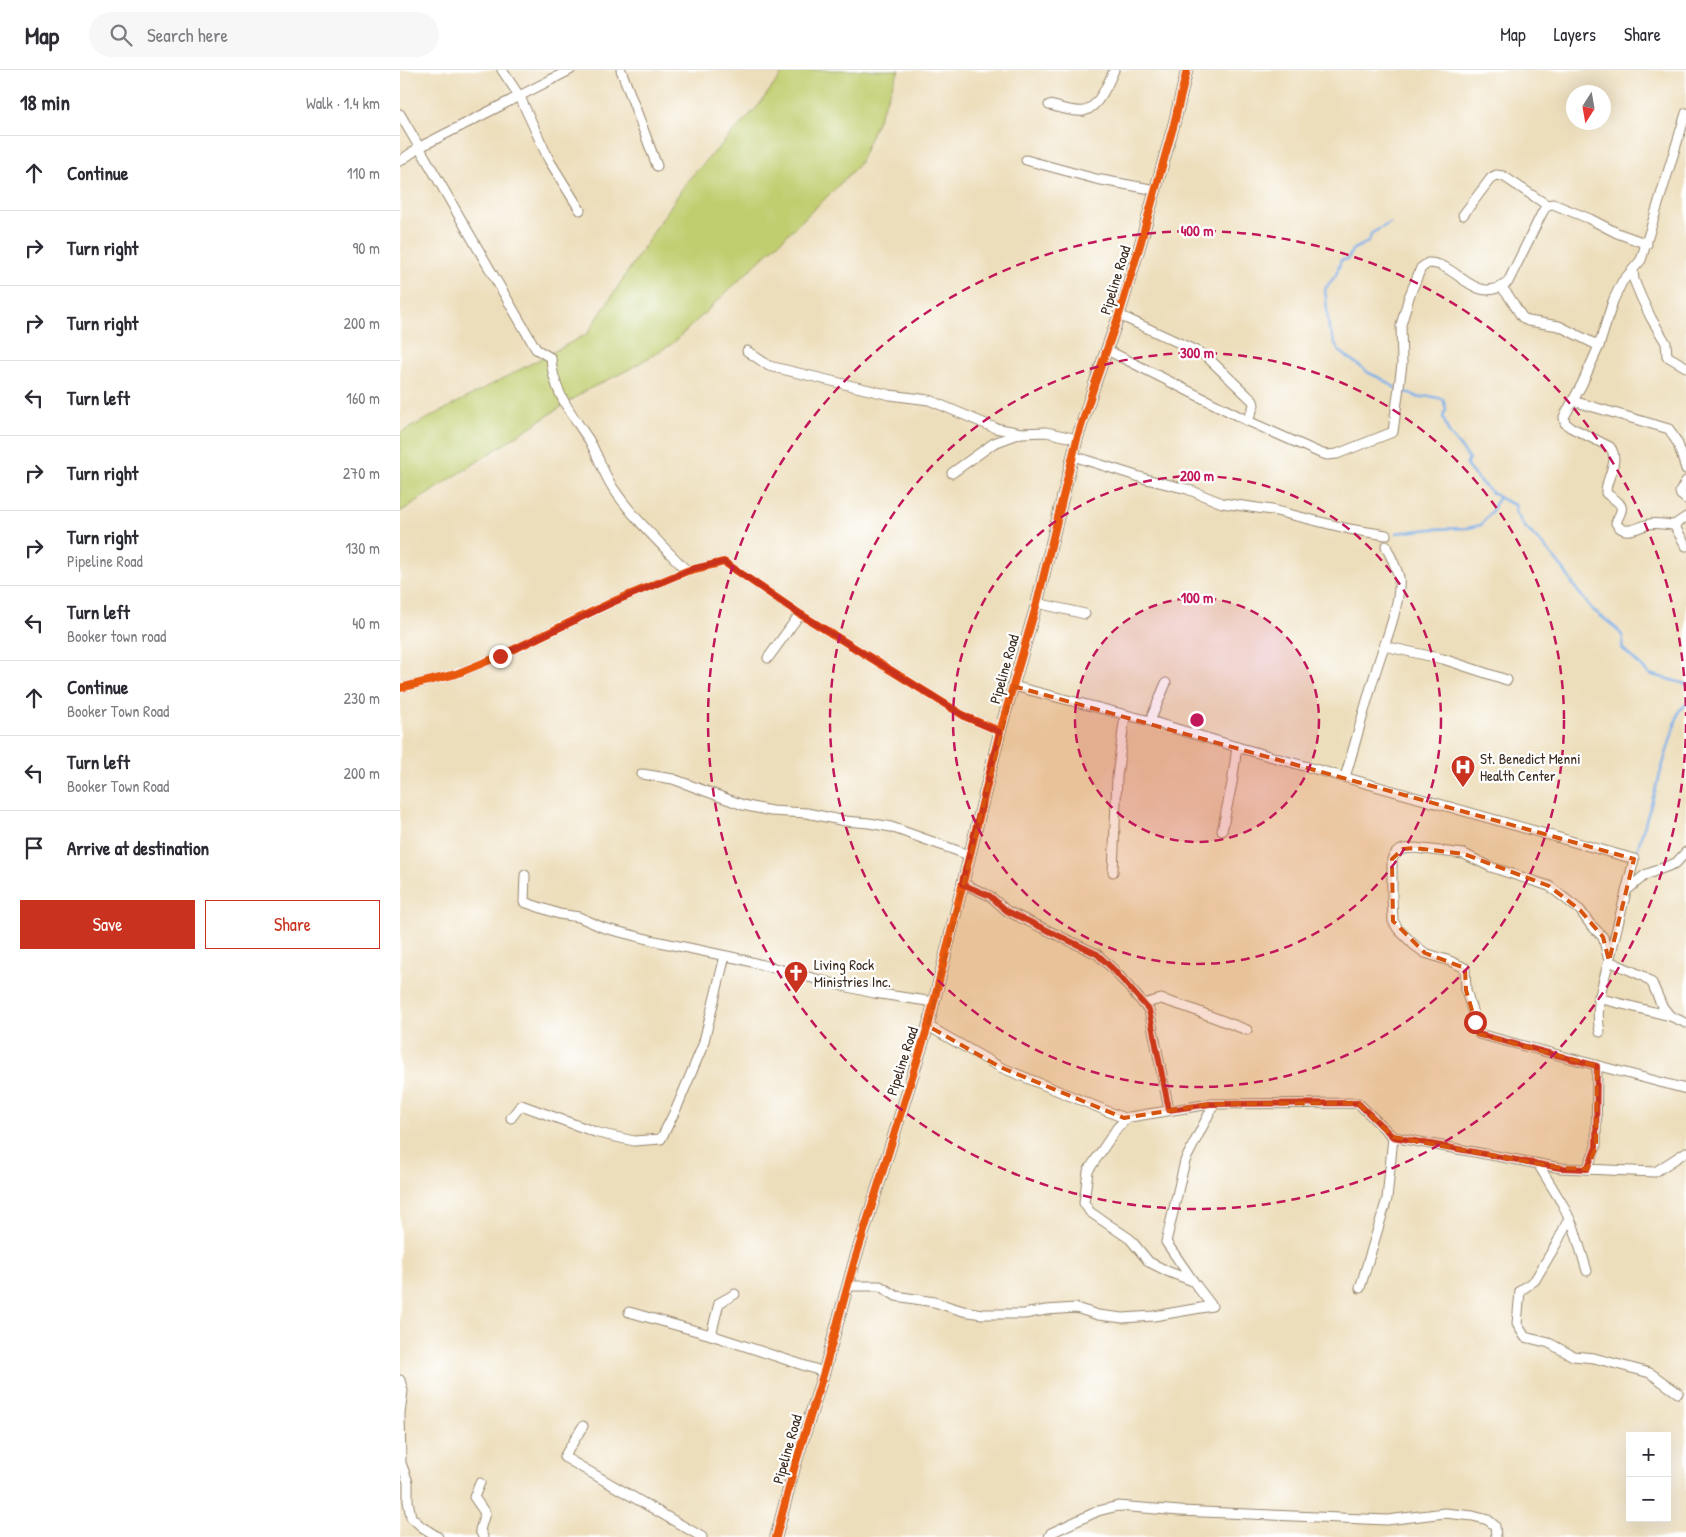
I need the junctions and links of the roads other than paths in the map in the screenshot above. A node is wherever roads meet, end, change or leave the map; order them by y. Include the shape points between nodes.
1 (502, 70) edge
2 (570, 70) edge
3 (621, 70) edge
4 (1114, 70) edge
5 (1188, 70) edge
6 (520, 97) junction
7 (1049, 105) dead end
8 (1686, 113) edge
9 (400, 114) edge
10 (420, 147) junction
11 (1026, 160) dead end
12 (400, 161) edge
13 (657, 166) dead end
14 (1156, 190) junction
15 (1547, 205) junction
16 (580, 210) dead end
17 (1462, 215) dead end
18 (1646, 244) junction
19 (1633, 270) junction
20 (1501, 287) junction
21 (1119, 315) junction
22 (1599, 346) junction
23 (1107, 350) junction
24 (747, 352) dead end
25 (1686, 367) edge
26 (1573, 402) junction
27 (1248, 421) junction
28 (1021, 432) junction
29 (1078, 439) junction
30 (1073, 456) junction
31 (1686, 469) edge
32 (952, 473) dead end
33 (1686, 481) edge
34 (1686, 499) edge
35 (1686, 517) edge
36 (1674, 525) junction
37 (1386, 535) dead end
38 (1386, 546) dead end
39 (1686, 546) edge
40 (687, 571) junction
41 (1037, 604) junction
42 (800, 614) junction
43 (1085, 614) dead end
44 (1384, 646) junction
45 (768, 658) dead end
46 (1506, 680) dead end
47 (1166, 683) dead end
48 (1013, 686) junction
49 (400, 688) edge
50 (1125, 715) junction
51 (1150, 721) junction
52 (1000, 732) junction
53 (1237, 747) junction
54 (642, 774) dead end
55 (1345, 777) junction
56 (1222, 831) dead end
57 (1686, 852) edge
58 (970, 855) junction
59 (1113, 872) dead end
60 (524, 875) dead end
61 (962, 884) junction
62 (1627, 890) junction
63 (725, 956) junction
64 (1609, 961) junction
65 (1598, 998) junction
66 (934, 1002) junction
67 (1144, 1004) junction
68 (1670, 1016) junction
69 (1686, 1024) edge
70 (928, 1026) junction
71 (1247, 1030) dead end
72 (1600, 1032) dead end
73 (1597, 1066) junction
74 (1686, 1089) edge
75 (1214, 1104) junction
76 (1169, 1110) junction
77 (1112, 1112) junction
78 (1128, 1117) junction
79 (511, 1118) dead end
80 (1117, 1128) junction
81 (1393, 1137) junction
82 (1686, 1152) edge
83 (1538, 1164) junction
84 (1587, 1169) junction
85 (1569, 1218) junction
86 (1587, 1271) dead end
87 (1193, 1281) junction
88 (848, 1286) junction
89 (1360, 1288) dead end
90 (735, 1294) dead end
91 (629, 1312) dead end
92 (711, 1335) junction
93 (824, 1372) junction
94 (400, 1380) edge
95 (1678, 1393) dead end
96 (583, 1426) dead end
97 (480, 1483) dead end
98 (438, 1537) edge
99 (483, 1537) edge
100 (702, 1537) edge
101 (776, 1537) edge
102 (1049, 1537) edge
103 (1496, 1537) edge

1 - 6 street
2 - 6 street
3 - 13 street
4 - 7 street via 1099,100 1088,110
5 - 14 street, Pipeline Road
6 - 10 street
6 - 16 street via 549,160
8 - 18 street
9 - 10 street
10 - 12 street
10 - 40 street via 536,350 551,358 556,387 613,487 646,530
11 - 14 street via 1096,179
14 - 21 street, Pipeline Road
15 - 17 street via 1503,176 1496,175
15 - 18 street via 1559,206
15 - 20 street via 1508,282
18 - 19 street via 1641,260
19 - 22 street via 1622,282 1613,301
19 - 25 street via 1650,318 1666,343 1667,356
20 - 22 street via 1522,318 1559,326
20 - 27 street via 1488,291 1480,289 1435,264 1428,263 1421,268 1401,326 1402,364 1393,432 1327,455
21 - 23 street, Pipeline Road
21 - 27 street via 1205,355 1253,401
22 - 26 street
23 - 27 street
23 - 29 street, Pipeline Road
24 - 28 street via 768,366 890,395 930,400 995,428
26 - 31 street via 1669,429
26 - 36 street via 1564,417 1565,423 1610,447 1613,452 1606,493 1622,507 1616,523 1618,527 1633,530 1651,523
28 - 29 street via 1046,432
28 - 32 street via 994,444
29 - 30 street, Pipeline Road
30 - 37 street via 1187,489 1222,503 1272,510
30 - 41 street, Pipeline Road
33 - 34 street via 1680,492
35 - 36 street
36 - 39 street
38 - 44 street via 1399,578
40 - 42 street via 724,562
40 - 49 street via 456,674
41 - 43 street
41 - 48 street, Pipeline Road
42 - 45 street
42 - 52 street via 959,712
44 - 46 street via 1443,659
44 - 55 street
47 - 51 street
48 - 50 street
48 - 52 street, Pipeline Road
50 - 51 street
50 - 59 street via 1117,777
51 - 53 street
52 - 58 street, Pipeline Road
53 - 55 street
53 - 56 street
54 - 58 street via 673,779 743,805 771,811 807,813 891,827
55 - 62 street via 1634,859
57 - 62 street via 1676,863 1645,875
58 - 61 street, Pipeline Road
60 - 63 street via 524,902 579,917 604,928
61 - 66 street, Pipeline Road
61 - 67 street via 990,896 1007,911 1097,954
62 - 64 street
63 - 66 street via 874,993
63 - 79 street via 703,1045 661,1139 634,1141 598,1133 521,1105
64 - 65 street
64 - 68 street via 1652,983
64 - 73 street via 1603,937 1580,910 1549,886 1491,867 1464,854 1415,848 1396,853 1392,859 1393,921 1425,953 1465,968 1466,990 1478,1034
65 - 68 street
65 - 72 street
66 - 70 street, Pipeline Road
67 - 71 street via 1161,999
67 - 76 street via 1149,1010
68 - 69 street
70 - 77 street via 1000,1067
70 - 88 street, Pipeline Road
73 - 74 street
73 - 84 street via 1596,1147
75 - 76 street
75 - 81 street via 1358,1103
75 - 87 street via 1185,1161 1166,1242
76 - 78 street
77 - 78 street
77 - 80 street
78 - 80 street
80 - 87 street via 1088,1170 1084,1203 1090,1212 1130,1239 1150,1262
81 - 83 street
81 - 89 street via 1387,1199
82 - 84 street via 1655,1172
83 - 84 street
83 - 85 street
85 - 86 street
85 - 95 street via 1535,1280 1520,1291 1517,1324 1525,1337 1549,1343 1573,1356 1594,1358 1650,1373
87 - 88 street via 1212,1306 1123,1318 1098,1316 1076,1308 1024,1314 963,1311 896,1296 880,1286
88 - 93 street, Pipeline Road
90 - 92 street via 719,1303
91 - 92 street
92 - 93 street
93 - 101 street, Pipeline Road
94 - 98 street via 403,1391 401,1463 408,1482 411,1516
96 - 100 street via 564,1457
97 - 99 street via 474,1497 485,1513 480,1530
102 - 103 street via 1051,1533 1098,1511 1118,1506 1388,1520 1445,1514 1473,1516 1488,1520 1495,1526

